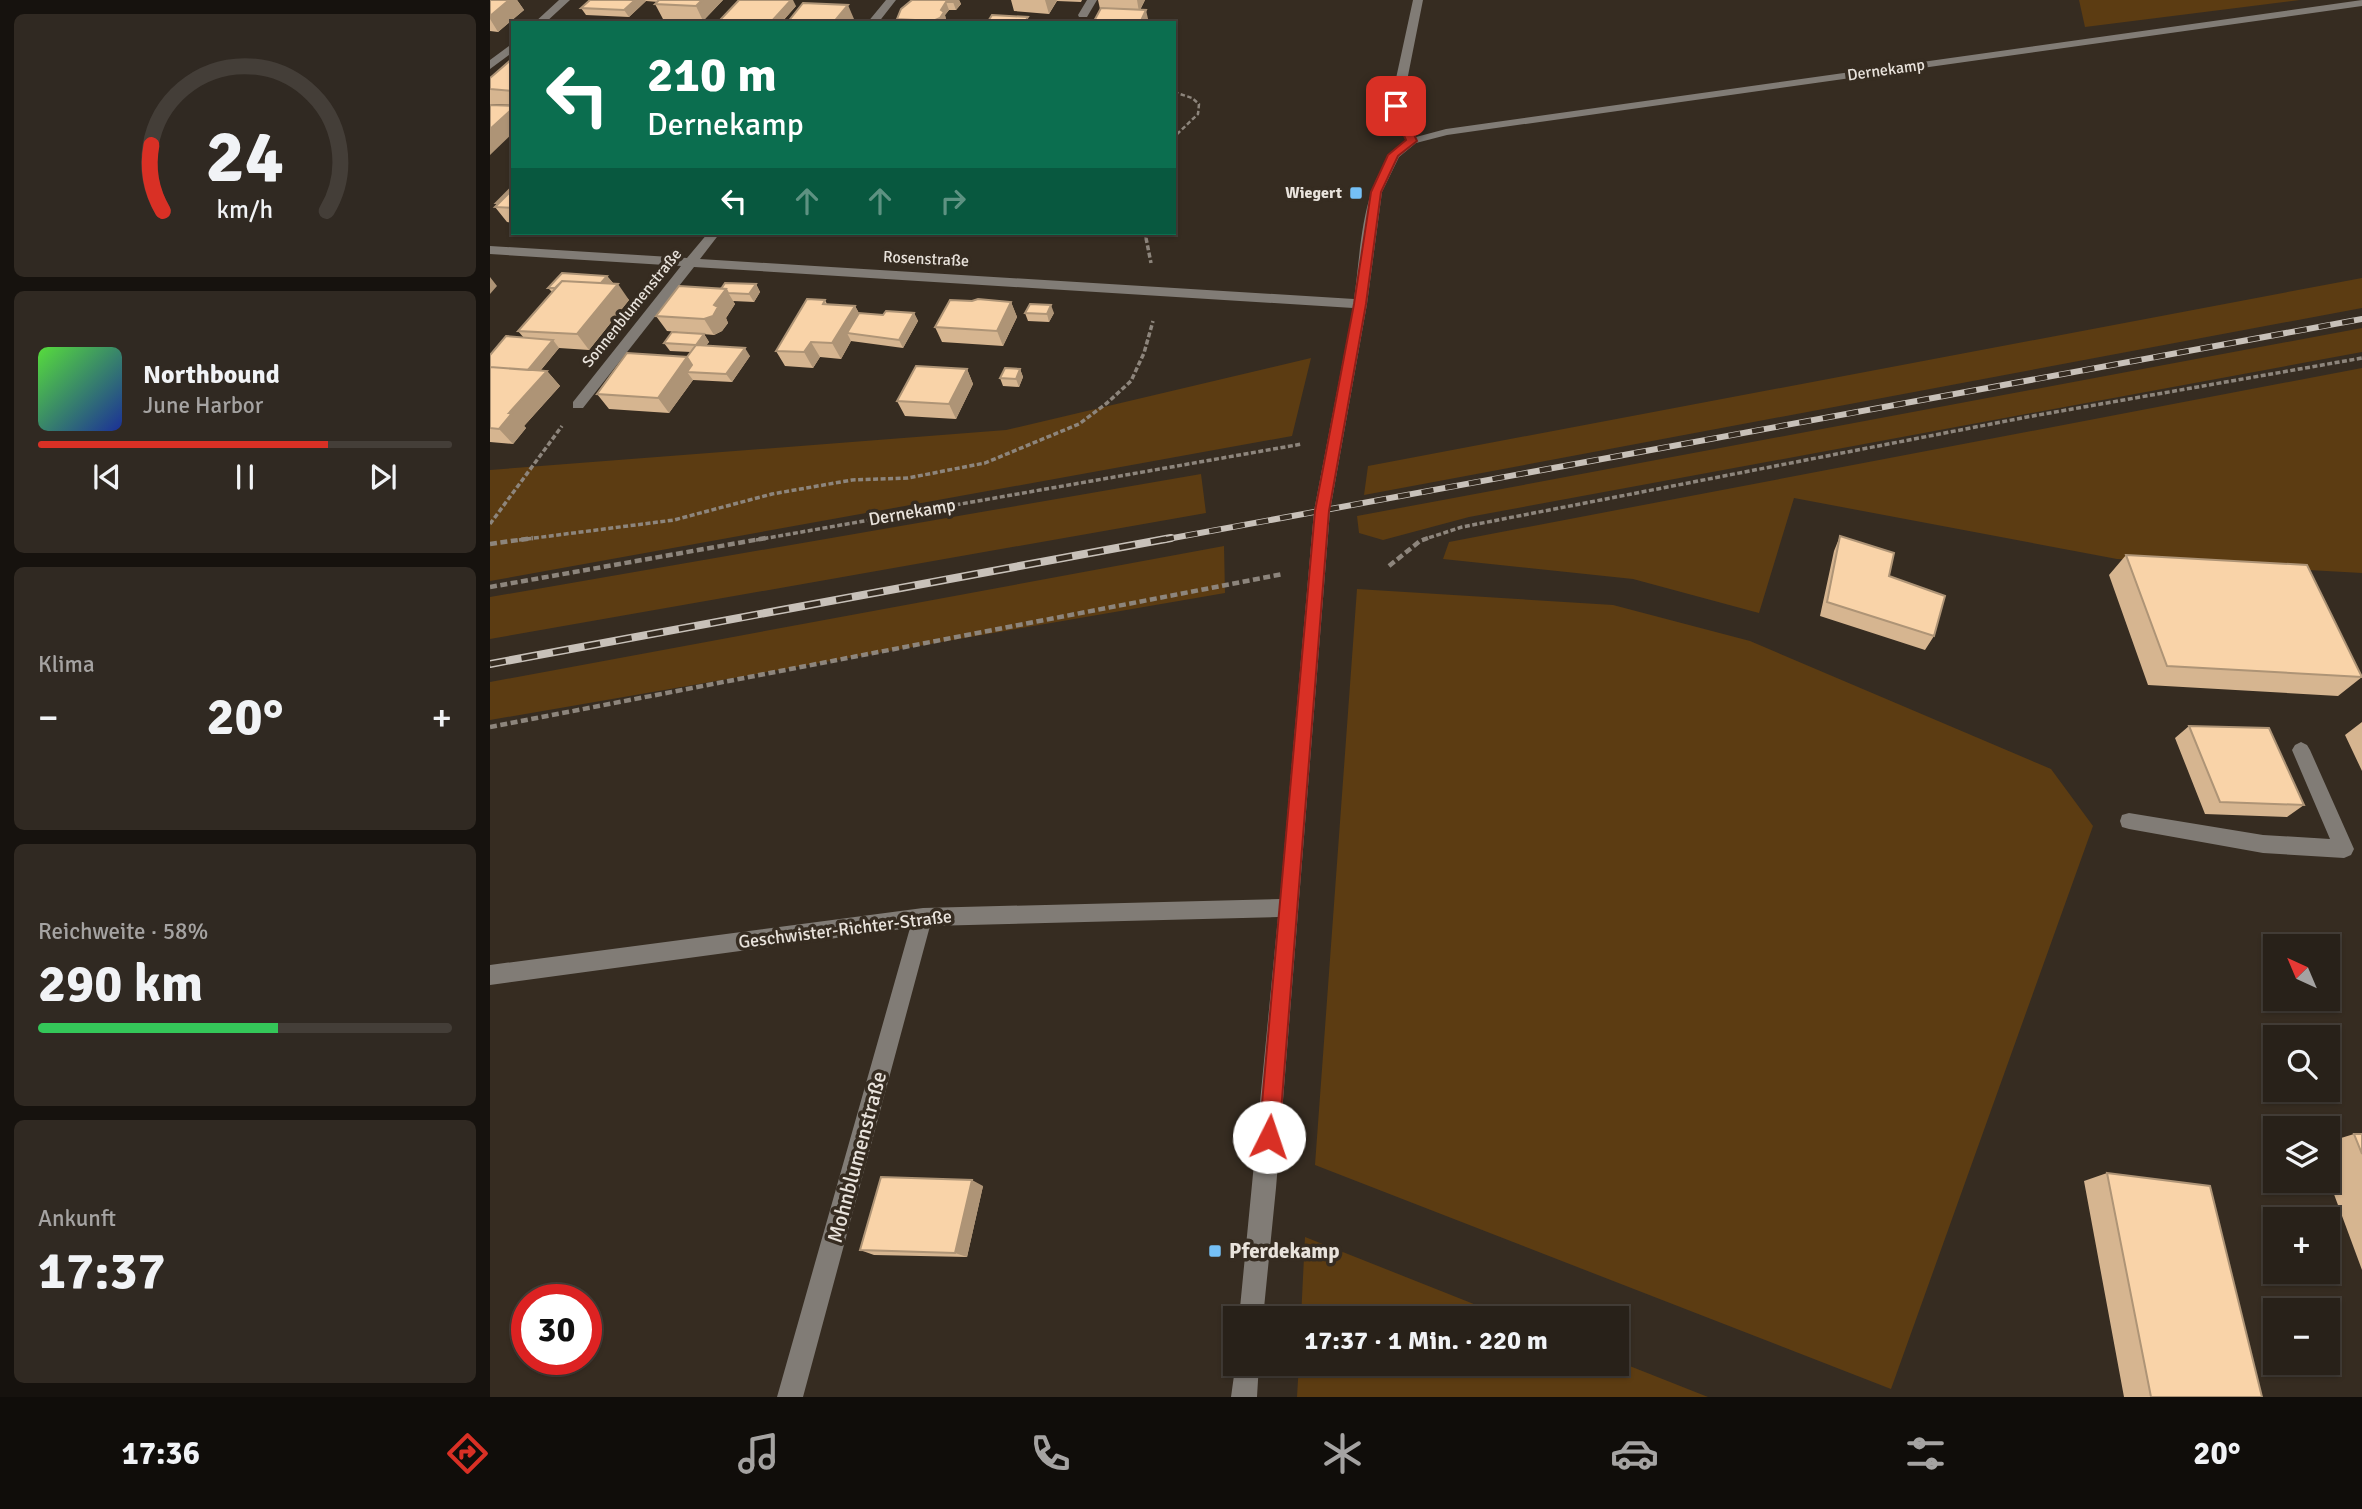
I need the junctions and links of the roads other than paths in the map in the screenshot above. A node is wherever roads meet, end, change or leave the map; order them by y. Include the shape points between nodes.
1 (565, 0) edge
2 (891, 0) edge
3 (1092, 0) edge
4 (1418, 0) edge
5 (2362, 3) edge
6 (1083, 15) dead end
7 (541, 21) edge
8 (875, 21) edge
9 (511, 48) edge
10 (511, 59) edge
11 (493, 61) edge
12 (1412, 141) junction
13 (712, 235) edge
14 (490, 250) edge
15 (691, 263) junction
16 (1360, 304) junction
17 (578, 405) road end
18 (2301, 750) dead end
19 (2129, 821) dead end
20 (1287, 908) junction
21 (923, 917) junction
22 (490, 975) edge
23 (1252, 1306) edge
24 (1246, 1376) edge
25 (790, 1397) edge
26 (1244, 1397) edge

1 - 7 street
2 - 8 street
3 - 6 street
4 - 12 street via 1396,106
5 - 12 street, Dernekamp via 1446,132
9 - 11 street
10 - 11 street
12 - 16 street via 1394,155 1376,192
13 - 15 street, Sonnenblumenstraße
14 - 15 street, Rosenstraße
15 - 16 street, Rosenstraße
15 - 17 street, Sonnenblumenstraße
16 - 20 street via 1322,511
18 - 19 street via 2344,849 2263,844
20 - 21 street, Geschwister-Richter-Straße
20 - 23 street
21 - 22 street, Geschwister-Richter-Straße
21 - 25 street, Mohnblumenstraße
24 - 26 street

